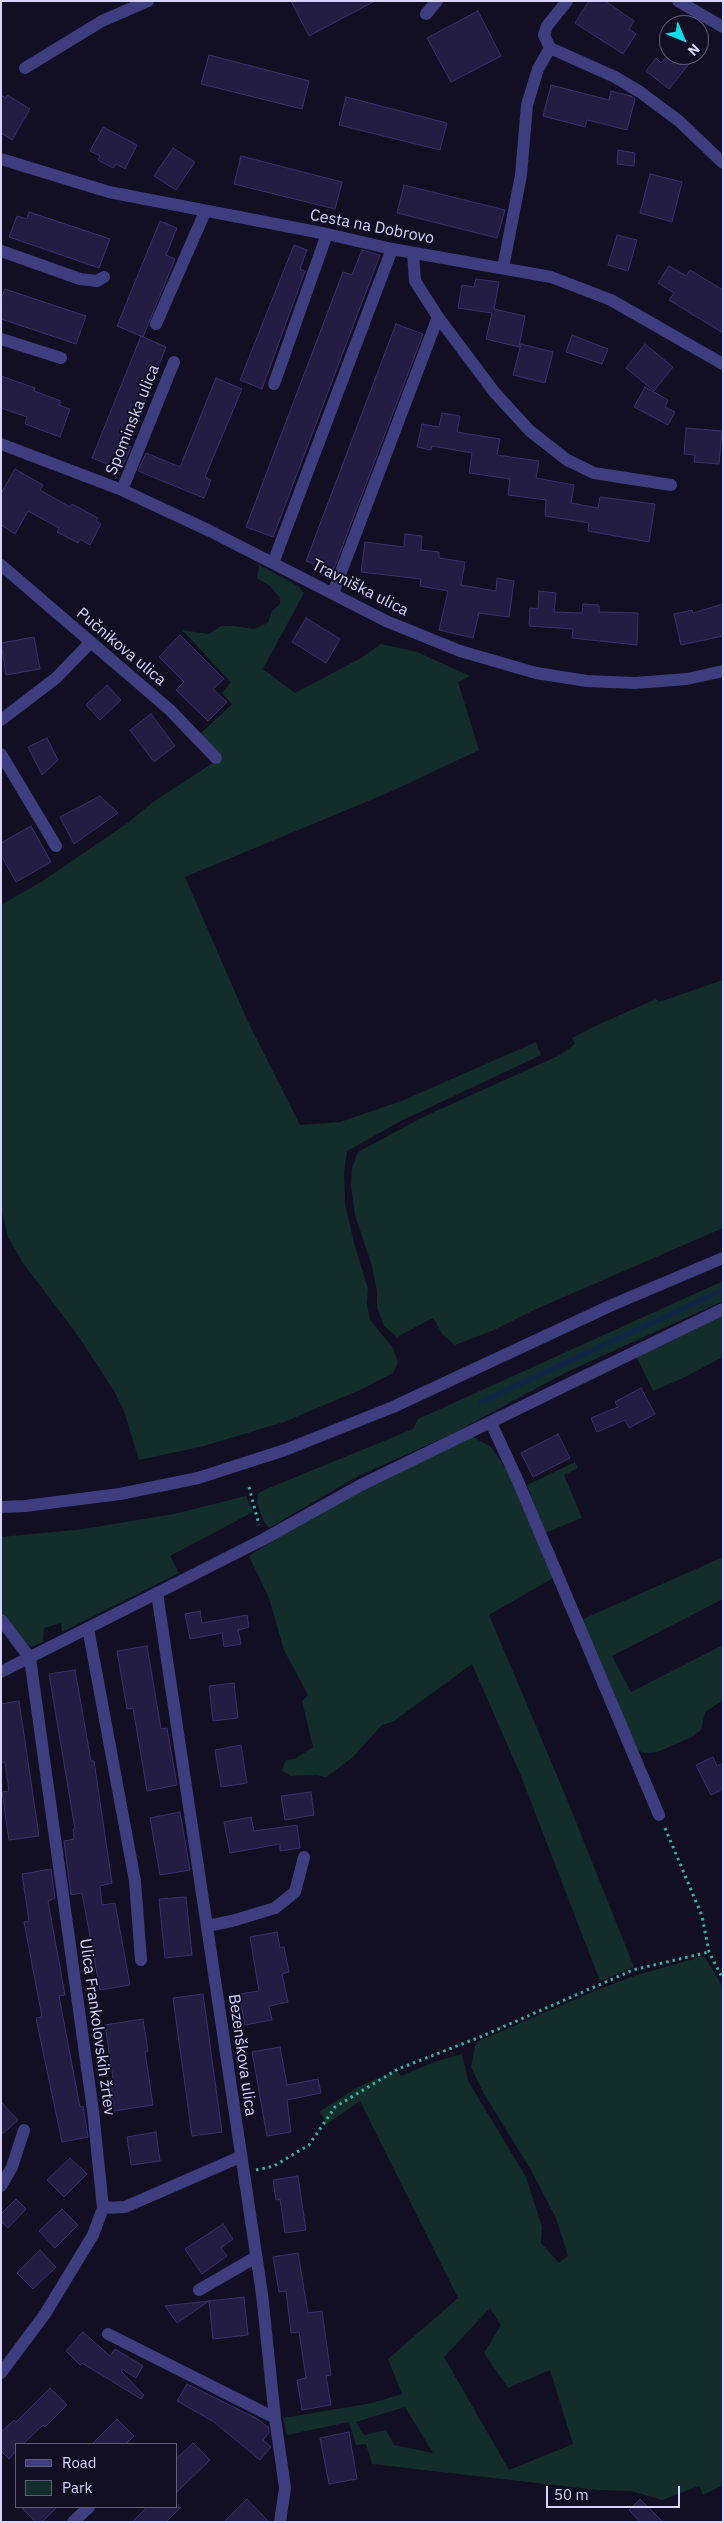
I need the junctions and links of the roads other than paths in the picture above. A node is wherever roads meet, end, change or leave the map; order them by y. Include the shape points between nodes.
1 (148, 1) edge
2 (437, 1) edge
3 (567, 1) edge
4 (678, 1) edge
5 (426, 14) dead end
6 (723, 27) edge
7 (550, 48) junction
8 (25, 68) dead end
9 (1, 160) edge
10 (723, 163) edge
11 (205, 212) junction
12 (327, 234) junction
13 (392, 249) junction
14 (1, 251) edge
15 (413, 253) junction
16 (503, 268) junction
17 (104, 277) dead end
18 (438, 317) junction
19 (156, 324) dead end
20 (1, 340) edge
21 (61, 358) dead end
22 (174, 362) dead end
23 (723, 364) edge
24 (274, 384) dead end
25 (1, 444) edge
26 (671, 485) dead end
27 (122, 490) junction
28 (273, 563) junction
29 (1, 565) edge
30 (333, 593) junction
31 (90, 643) junction
32 (723, 671) edge
33 (1, 720) edge
34 (1, 754) edge
35 (216, 758) dead end
36 (56, 846) dead end
37 (723, 1258) edge
38 (723, 1309) edge
39 (491, 1423) junction
40 (1, 1507) edge
41 (157, 1593) junction
42 (1, 1620) edge
43 (88, 1628) junction
44 (30, 1658) junction
45 (1, 1672) edge
46 (660, 1816) road end
47 (304, 1857) dead end
48 (207, 1926) junction
49 (141, 1960) dead end
50 (24, 2130) dead end
51 (240, 2157) junction
52 (1, 2186) edge
53 (103, 2208) junction
54 (256, 2257) junction
55 (199, 2290) dead end
56 (108, 2334) dead end
57 (1, 2373) edge
58 (275, 2418) junction
59 (88, 2508) edge
60 (73, 2522) edge
61 (280, 2522) edge

1 - 8 street via 102,22
2 - 5 street
3 - 7 street via 547,26 544,35
4 - 6 street
7 - 10 street via 640,92 679,121
7 - 16 street via 538,69 527,105 521,175
9 - 11 street, Cesta na Dobrovo via 110,192
11 - 12 street, Cesta na Dobrovo
11 - 19 street
12 - 13 street, Cesta na Dobrovo
12 - 24 street
13 - 15 street, Cesta na Dobrovo
13 - 28 street
14 - 17 street via 80,279 97,281
15 - 16 street, Cesta na Dobrovo
15 - 18 street via 415,281
16 - 23 street, Cesta na Dobrovo via 551,277 611,300
18 - 26 street via 495,393 530,431 567,460 594,473
18 - 30 street
20 - 21 street
22 - 27 street, Spominska ulica
25 - 27 street, Travniška ulica
27 - 28 street, Travniška ulica
28 - 30 street, Travniška ulica
29 - 31 street, Pučnikova ulica
30 - 32 street, Travniška ulica via 425,639 536,673 587,682 635,683 687,679
31 - 33 street via 56,678
31 - 35 street, Pučnikova ulica via 170,710
34 - 36 street
37 - 40 street via 612,1305 393,1407 285,1450 198,1478 139,1490
38 - 39 street
39 - 41 street via 361,1484 262,1540
39 - 46 street
41 - 43 street
41 - 48 street, Bezenškova ulica
42 - 44 street
43 - 44 street
43 - 49 street via 135,1881
44 - 45 street
44 - 53 street, Ulica Frankolovskih žrtev via 93,2111
47 - 48 street via 295,1892 275,1908
48 - 51 street, Bezenškova ulica
50 - 52 street via 12,2167
51 - 53 street via 125,2207
51 - 54 street, Bezenškova ulica
53 - 57 street, Ulica Frankolovskih žrtev via 93,2235 46,2314
54 - 55 street
54 - 58 street, Bezenškova ulica
56 - 58 street
58 - 61 street, Bezenškova ulica via 286,2488
59 - 60 street

